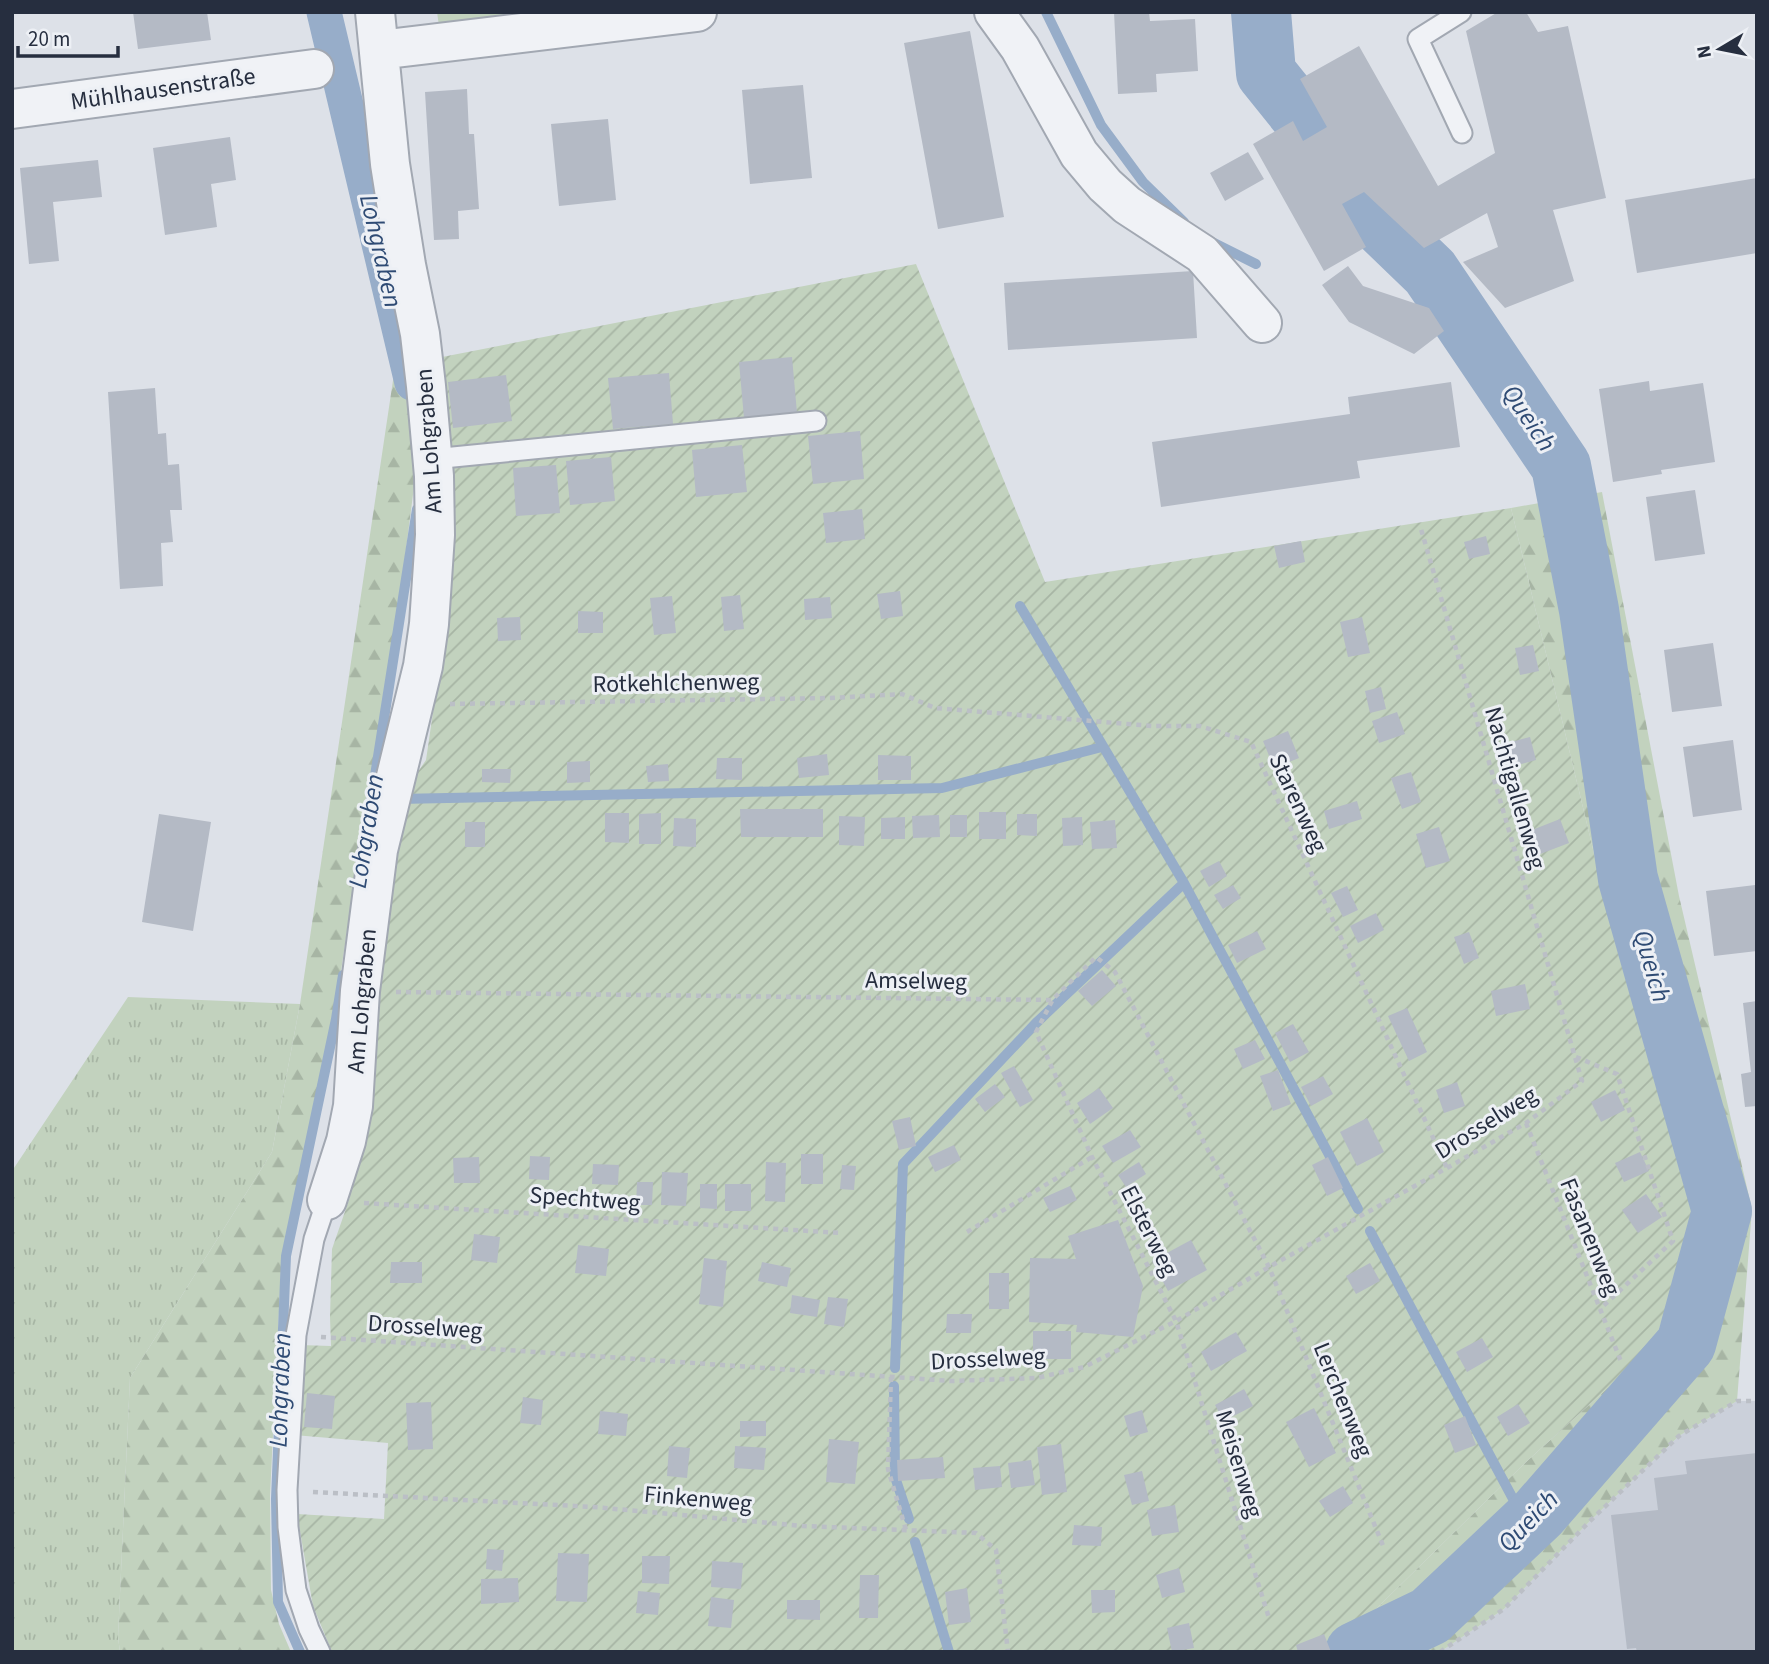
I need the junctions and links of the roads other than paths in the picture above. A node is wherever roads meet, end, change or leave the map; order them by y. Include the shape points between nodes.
1 (375, 12) edge
2 (697, 12) edge
3 (994, 12) edge
4 (1461, 12) edge
5 (379, 50) junction
6 (314, 69) dead end
7 (12, 109) edge
8 (1462, 133) dead end
9 (1262, 323) dead end
10 (816, 421) dead end
11 (433, 459) junction
12 (327, 1200) joint
13 (320, 1652) edge

1 - 5 street, Am Lohgraben
2 - 5 street
3 - 9 street via 1020,48 1079,154 1105,185 1127,205 1202,254
4 - 8 lane via 1418,39
5 - 11 street, Am Lohgraben via 390,163 420,334
6 - 7 street, Mühlhausenstraße
10 - 11 lane
11 - 12 street, Am Lohgraben via 435,535 423,667 379,850 360,992 353,1107
12 - 13 lane, Am Lohgraben via 314,1239 296,1335 287,1490 296,1590

